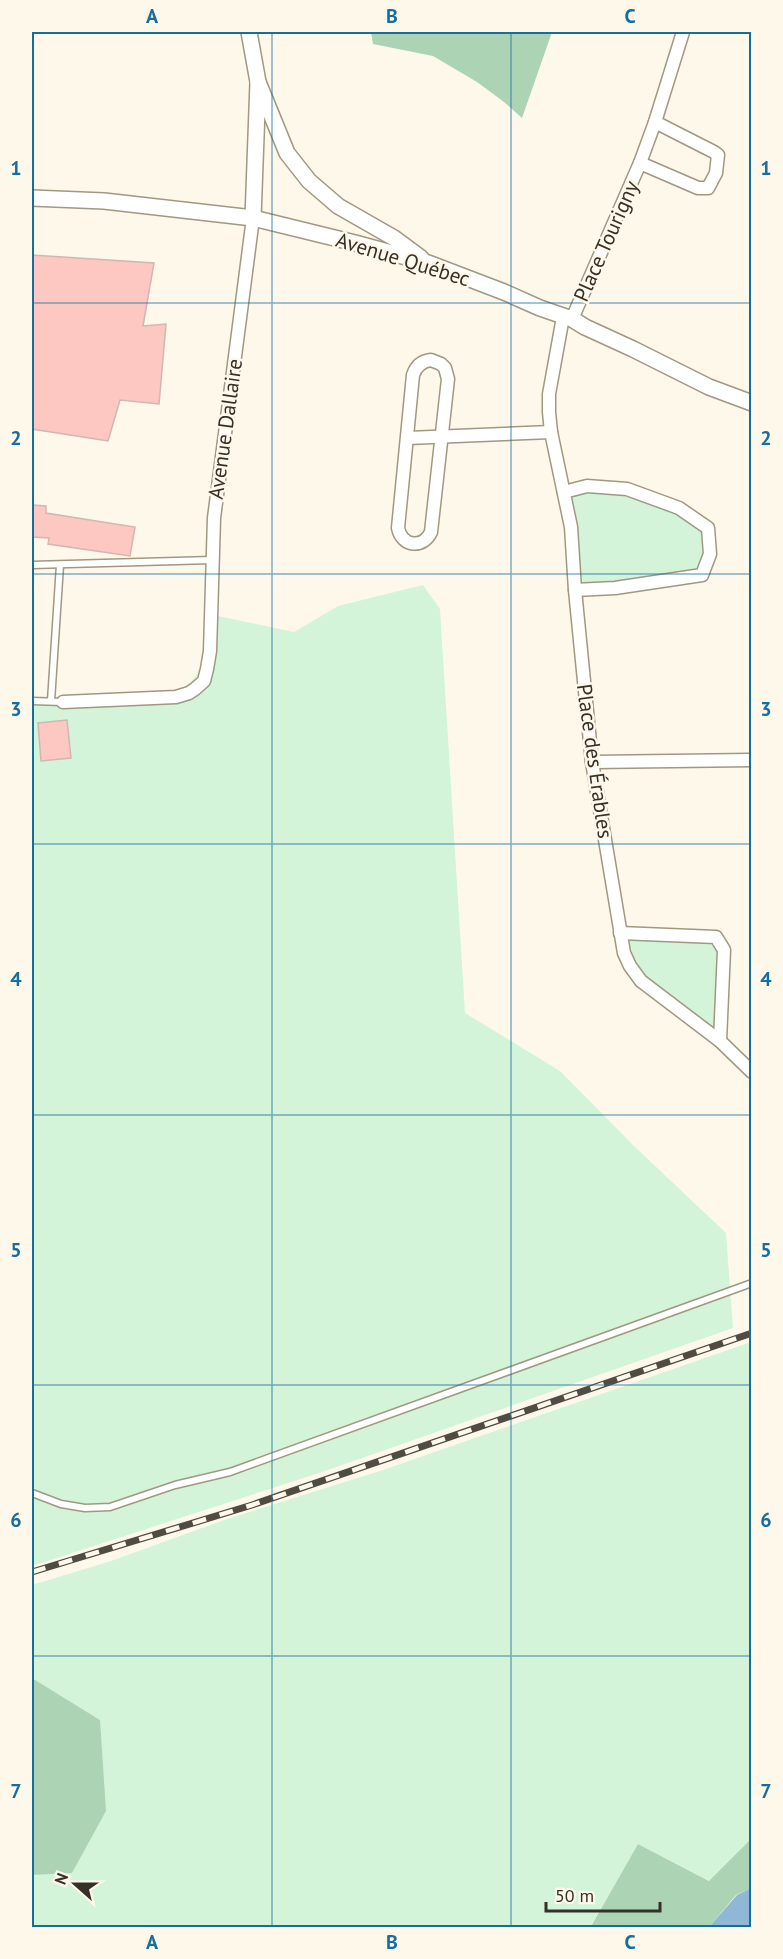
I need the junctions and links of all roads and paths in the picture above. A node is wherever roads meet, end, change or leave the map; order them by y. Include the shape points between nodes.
1 (249, 32) edge
2 (683, 32) edge
3 (258, 82) junction
4 (656, 122) junction
5 (640, 164) junction
6 (32, 198) edge
7 (253, 218) junction
8 (428, 263) junction
9 (568, 318) junction
10 (752, 404) edge
11 (551, 432) junction
12 (443, 437) junction
13 (408, 438) junction
14 (564, 492) junction
15 (212, 560) junction
16 (60, 565) junction
17 (32, 566) edge
18 (574, 590) junction
19 (32, 701) edge
20 (57, 701) junction
21 (752, 760) edge
22 (592, 762) junction
23 (620, 933) junction
24 (720, 1041) junction
25 (752, 1072) edge
26 (752, 1283) edge
27 (32, 1493) edge

1 - 3 street, Avenue Dallaire
2 - 4 street, Place Tourigny
3 - 7 street, Avenue Dallaire
3 - 8 street via 287,153 309,181 338,206
4 - 5 street, Place Tourigny
4 - 5 street, Place Tourigny via 718,155 716,173 708,188 698,188
5 - 9 street, Place Tourigny
6 - 7 street, Avenue Québec via 104,201
7 - 8 street, Avenue Québec
7 - 15 street, Avenue Dallaire via 214,518
8 - 9 street, Avenue Québec
9 - 10 street, Avenue Québec
9 - 11 street, Place des Érables via 549,394
11 - 12 street
11 - 14 street, Place des Érables
12 - 13 street
12 - 13 street via 447,374 441,364 431,360 422,363 413,375
12 - 13 street via 431,532 425,541 415,544 405,541 398,528
14 - 18 street, Place des Érables via 571,527
14 - 18 street via 587,486 627,489 679,508 708,528 710,554 702,575
15 - 16 lane
15 - 20 street, Avenue Dallaire via 210,651 204,681 176,697
16 - 17 lane
16 - 20 lane
18 - 22 street, Place des Érables
19 - 20 lane
21 - 22 street
22 - 23 street, Place des Érables
23 - 24 street, Place des Érables via 624,953 641,981
23 - 24 street via 716,938 724,950
24 - 25 street, Place des Érables
26 - 27 lane via 230,1472 110,1506 85,1508

